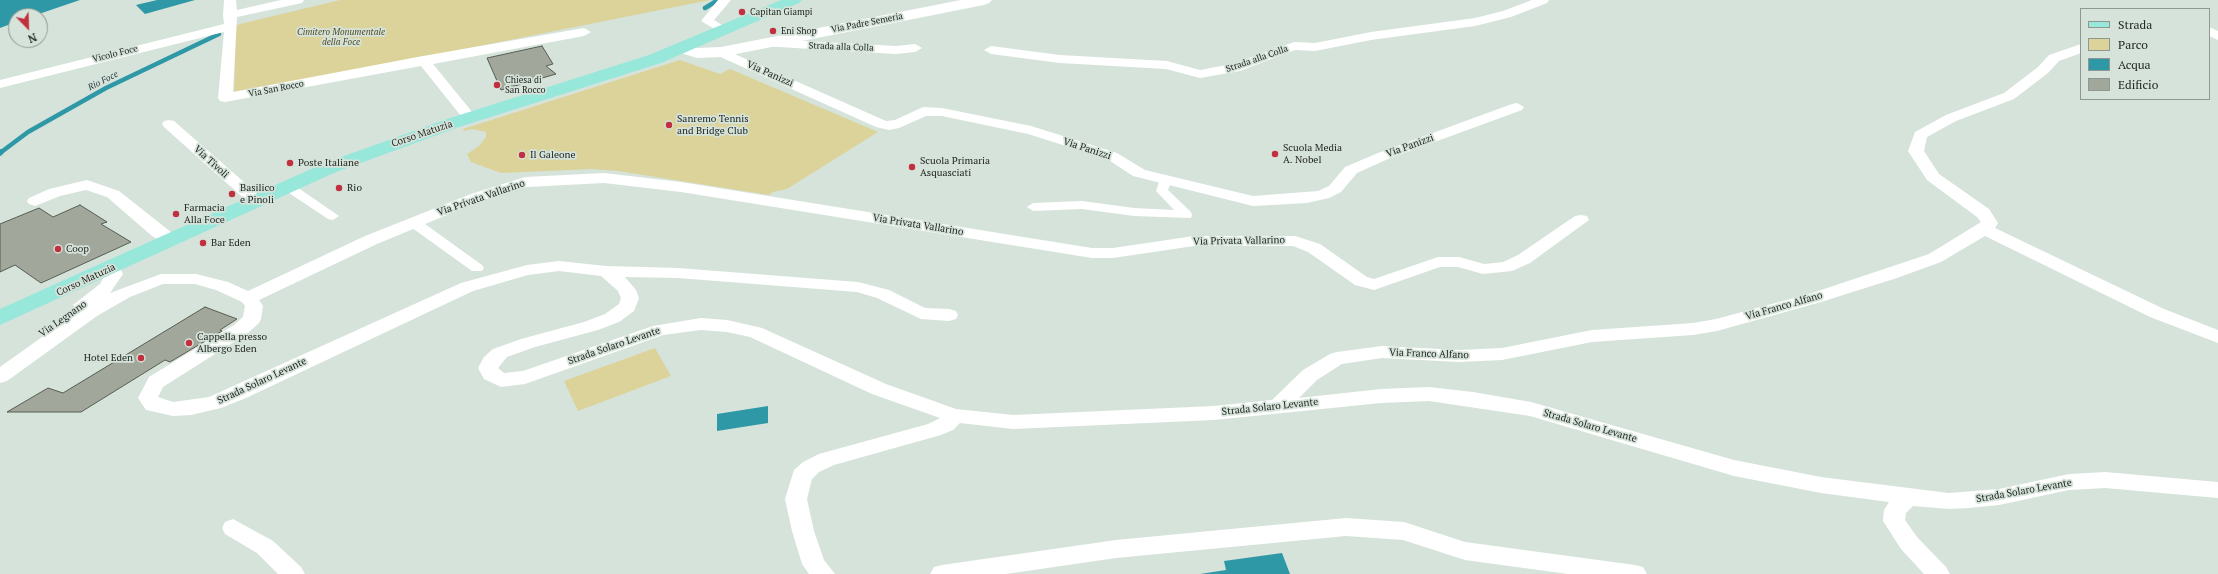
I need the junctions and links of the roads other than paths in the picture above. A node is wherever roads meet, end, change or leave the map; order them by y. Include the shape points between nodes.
1 (230, 0) edge
2 (298, 0) edge
3 (725, 0) edge
4 (794, 0) edge
5 (984, 0) edge
6 (1543, 0) edge
7 (230, 21) junction
8 (723, 30) junction
9 (584, 32) dead end
10 (767, 43) junction
11 (680, 48) junction
12 (915, 48) dead end
13 (2080, 48) edge
14 (991, 50) dead end
15 (721, 52) junction
16 (423, 60) junction
17 (0, 84) edge
18 (1517, 107) dead end
19 (470, 118) junction
20 (169, 124) dead end
21 (1166, 179) junction
22 (287, 186) junction
23 (255, 200) junction
24 (35, 201) dead end
25 (1033, 207) dead end
26 (333, 216) dead end
27 (1581, 220) dead end
28 (413, 222) junction
29 (1984, 229) junction
30 (172, 240) junction
31 (112, 268) junction
32 (477, 268) dead end
33 (606, 271) junction
34 (248, 298) junction
35 (949, 315) dead end
36 (0, 318) edge
37 (2218, 337) edge
38 (0, 363) edge
39 (0, 376) edge
40 (1277, 407) junction
41 (956, 416) junction
42 (2218, 490) edge
43 (1908, 497) junction
44 (232, 528) dead end
45 (293, 574) edge
46 (823, 574) edge
47 (942, 574) edge
48 (1635, 574) edge
49 (1938, 574) edge

1 - 7 street, Via San Rocco
2 - 7 street, Vicolo Foce
3 - 8 street via 707,21
4 - 8 main road, Corso Matuzia
5 - 10 main road, Via Padre Semeria
6 - 14 street, Strada alla Colla via 1507,14 1475,22 1371,36 1315,47 1294,46 1235,68 1200,74 1167,65 1060,59
7 - 16 street, Via San Rocco via 225,98
7 - 17 street, Vicolo Foce
8 - 11 main road, Corso Matuzia
9 - 16 street, Via San Rocco
10 - 12 street, Strada alla Colla via 896,50
10 - 15 main road, Via Padre Semeria
11 - 15 main road, Via Padre Semeria via 697,53
11 - 19 main road, Corso Matuzia via 576,85
13 - 29 street via 2054,58 2043,70 2009,96 1951,118 1920,135 1916,151 1933,177 1983,212 1990,223
15 - 21 street, Via Panizzi via 881,124 899,124 923,111 942,112 1031,130 1112,156 1139,173
16 - 19 street
18 - 21 street, Via Panizzi via 1351,170 1335,189 1323,195 1253,201
19 - 22 main road, Corso Matuzia via 391,144
20 - 23 street, Via Tivoli
21 - 25 street via 1162,191 1186,215 1082,205
22 - 23 main road, Corso Matuzia
22 - 26 street
23 - 30 main road, Corso Matuzia
24 - 30 street via 55,192 87,185 113,194 158,232
27 - 28 street, Via Privata Vallarino via 1524,259 1506,267 1483,268 1459,262 1438,262 1374,285 1366,283 1314,248 1295,240 1194,241 1113,253 1081,252 604,178 524,182
28 - 32 street
28 - 34 street, Via Privata Vallarino
29 - 37 street via 2157,313
29 - 40 street, Via Franco Alfano via 1935,258 1891,274 1815,298 1694,329 1592,336 1502,354 1459,356 1382,352 1337,358 1310,375
30 - 31 main road, Corso Matuzia
31 - 36 main road, Corso Matuzia
31 - 38 street, Via Legnano via 114,274 107,287
33 - 34 street, Strada Solaro Levante via 559,266 527,270 467,287 214,403 172,409 153,405 148,398 156,382 241,329 252,319 254,306
33 - 35 street, Strada Solaro Levante via 678,273 858,287 883,294 921,313
33 - 41 street, Strada Solaro Levante via 627,290 630,298 627,307 612,318 591,326 500,353 491,361 488,368 490,374 500,380 525,377 660,330 701,324 727,326 755,332 879,389
34 - 39 street via 222,286 196,279 161,279 148,283 90,312
40 - 41 street, Strada Solaro Levante via 1214,413 1013,422
40 - 43 street, Strada Solaro Levante via 1381,396 1429,394 1473,398 1531,409 1734,468 1821,485
41 - 46 street via 934,430 827,459 811,467 802,476 796,499 814,564
42 - 43 street, Strada Solaro Levante via 2105,480 2069,482 1999,497 1969,500
43 - 49 street via 1895,510 1894,521 1909,543
44 - 45 street via 265,547
47 - 48 street via 1116,549 1346,527 1404,531 1472,552

